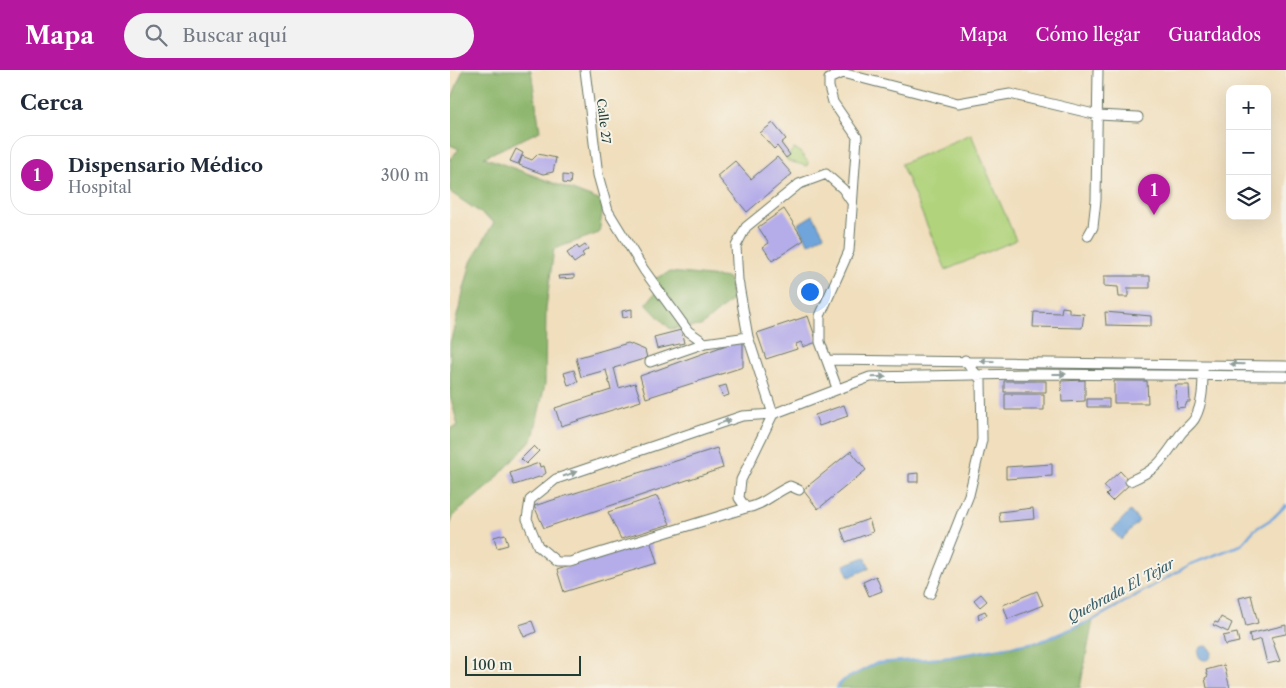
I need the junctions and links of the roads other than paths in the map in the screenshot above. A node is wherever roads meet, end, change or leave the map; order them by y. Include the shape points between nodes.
1 (585, 70) edge
2 (1098, 70) edge
3 (1098, 115) junction
4 (1138, 117) dead end
5 (851, 202) junction
6 (1088, 236) dead end
7 (748, 337) junction
8 (705, 343) junction
9 (828, 360) junction
10 (965, 360) junction
11 (650, 362) dead end
12 (1026, 362) junction
13 (1203, 364) junction
14 (1286, 366) edge
15 (1027, 374) junction
16 (1203, 375) junction
17 (978, 376) junction
18 (1286, 376) edge
19 (837, 388) junction
20 (773, 414) junction
21 (1130, 481) dead end
22 (799, 490) dead end
23 (746, 508) junction
24 (930, 594) dead end

1 - 8 street, Calle 27 via 598,175 608,211 644,270 688,331
2 - 3 street
3 - 4 street
3 - 5 street via 1010,94 958,103 842,72 829,79 829,87 833,102 857,137
3 - 6 street via 1096,200
5 - 7 street via 844,189 826,174 799,184 746,227 736,246
5 - 9 street via 849,251 820,316 820,342
7 - 8 street
7 - 20 street
8 - 11 street
9 - 10 street
9 - 19 street
12 -> 10 street
10 - 17 street
12 - 13 street
12 - 15 street
14 -> 13 street
13 - 16 street
15 -> 16 street
15 - 17 street
16 - 18 street
16 - 21 street via 1202,397 1195,419 1181,433 1162,462
19 -> 17 street via 870,377
17 - 24 street via 981,380 982,440 969,495
19 - 20 street
20 - 23 street via 741,480 739,498
23 -> 20 street via 570,562 557,562 538,546 527,520 530,500 556,479 742,416
22 - 23 street via 790,486 757,507

